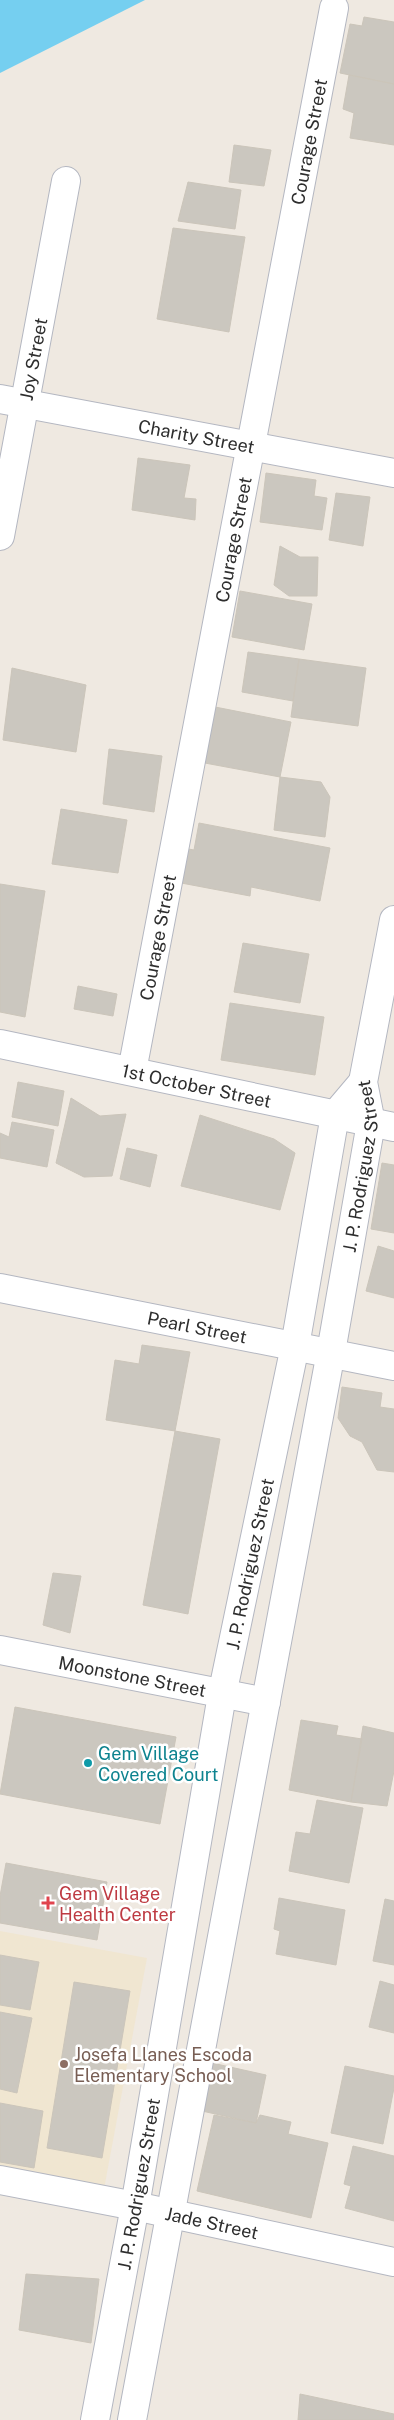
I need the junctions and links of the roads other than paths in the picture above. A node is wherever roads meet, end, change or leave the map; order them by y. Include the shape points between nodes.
1 (334, 8) dead end
2 (66, 181) dead end
3 (12, 402) edge
4 (252, 445) junction
5 (394, 473) edge
6 (0, 536) edge
7 (394, 920) edge
8 (0, 1044) edge
9 (132, 1071) junction
10 (363, 1082) junction
11 (334, 1115) junction
12 (382, 1125) edge
13 (0, 1288) edge
14 (295, 1346) junction
15 (331, 1352) junction
16 (394, 1366) edge
17 (253, 1547) junction
18 (293, 1556) junction
19 (0, 1650) edge
20 (222, 1695) junction
21 (266, 1702) junction
22 (182, 1933) junction
23 (221, 1942) junction
24 (0, 2180) edge
25 (134, 2206) junction
26 (171, 2214) junction
27 (394, 2262) edge
28 (95, 2420) edge
29 (132, 2420) edge

1 - 4 street, Courage Street
2 - 3 street, Joy Street
3 - 4 street, Charity Street
3 - 6 street, Joy Street
4 - 5 street, Charity Street
4 - 9 street, Courage Street
7 - 10 street
8 - 9 street, 1st October Street
9 - 11 street, 1st October Street
10 - 11 street, J. P. Rodriguez Street
10 - 12 street, J. P. Rodriguez Street
11 - 12 street, 1st October Street
11 - 14 street, J. P. Rodriguez Street
12 - 15 street, J. P. Rodriguez Street
13 - 14 street, Pearl Street
14 - 15 street, Pearl Street
14 - 17 street, J. P. Rodriguez Street
15 - 16 street, Pearl Street
15 - 18 street, J. P. Rodriguez Street
17 - 18 street
17 - 20 street, J. P. Rodriguez Street
18 - 21 street, J. P. Rodriguez Street
19 - 20 street, Moonstone Street
20 - 21 street, Moonstone Street
20 - 22 street, J. P. Rodriguez Street
21 - 23 street, J. P. Rodriguez Street
22 - 23 street
22 - 25 street, J. P. Rodriguez Street
23 - 26 street, J. P. Rodriguez Street
24 - 25 street, Jade Street
25 - 26 street, Jade Street
25 - 28 street, J. P. Rodriguez Street
26 - 27 street, Jade Street
26 - 29 street, J. P. Rodriguez Street

